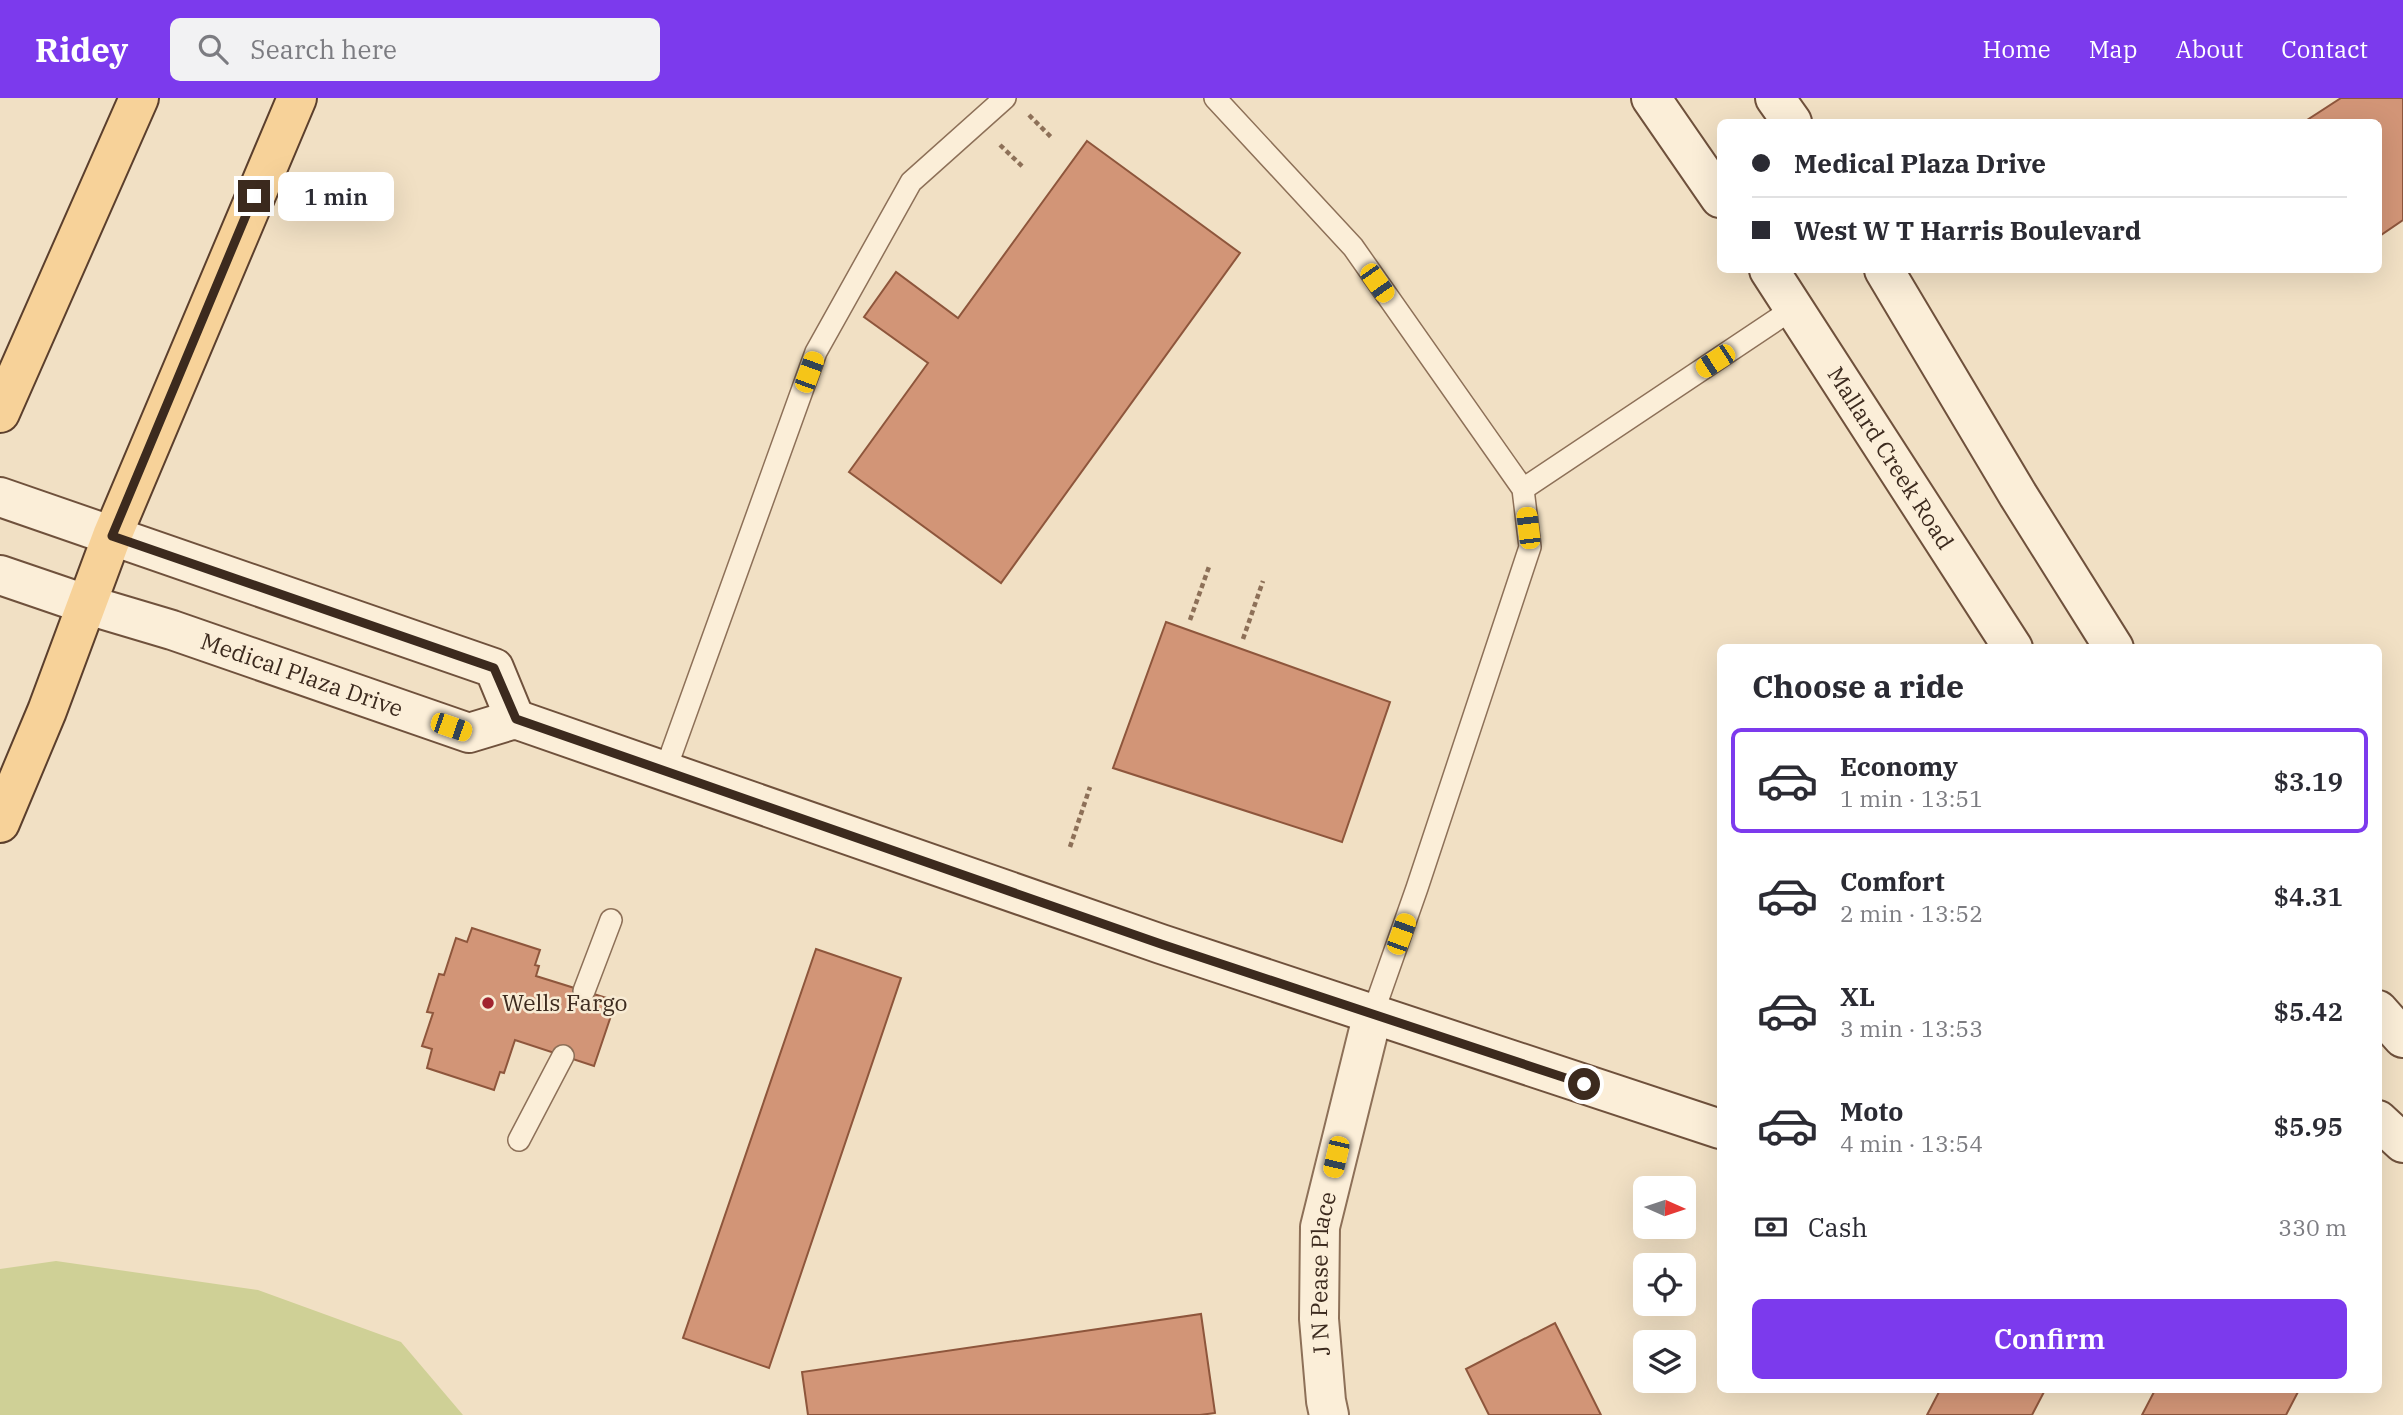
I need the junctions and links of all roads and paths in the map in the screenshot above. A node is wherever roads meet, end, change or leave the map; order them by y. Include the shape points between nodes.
1 (139, 98) edge
2 (297, 98) edge
3 (1005, 98) edge
4 (1215, 98) edge
5 (1651, 98) edge
6 (1775, 98) edge
7 (1790, 119) edge
8 (1717, 194) edge
9 (1771, 273) edge
10 (1886, 273) edge
11 (1794, 308) junction
12 (0, 413) edge
13 (1523, 489) junction
14 (0, 497) edge
15 (112, 536) junction
16 (1210, 564) dead end
17 (0, 575) edge
18 (1263, 581) dead end
19 (88, 605) junction
20 (1190, 620) dead end
21 (1244, 639) dead end
22 (2010, 644) edge
23 (2111, 644) edge
24 (516, 719) junction
25 (665, 771) junction
26 (1090, 787) dead end
27 (0, 823) edge
28 (1070, 847) dead end
29 (611, 920) dead end
30 (584, 991) dead end
31 (1373, 1013) junction
32 (2382, 1015) edge
33 (2382, 1032) edge
34 (2403, 1039) edge
35 (563, 1056) dead end
36 (2382, 1124) edge
37 (1717, 1128) edge
38 (519, 1140) dead end
39 (2403, 1143) edge
40 (1329, 1415) edge

1 - 12 main road
2 - 15 main road
3 - 25 lane via 911,182 816,352
4 - 13 lane via 1353,247
5 - 8 street
6 - 7 street
9 - 11 street, Mallard Creek Road
10 - 23 street
11 - 13 lane
11 - 22 street, Mallard Creek Road
13 - 31 lane via 1530,547
14 - 15 street
15 - 19 main road
15 - 24 street via 494,668
16 - 20 path
17 - 19 street, Medical Plaza Drive
18 - 21 path
19 - 24 street, Medical Plaza Drive via 468,733
19 - 27 main road
24 - 25 street
25 - 31 street
26 - 28 path
29 - 30 lane
31 - 37 street
31 - 40 street, J N Pease Place via 1320,1227 1320,1319
32 - 34 street
33 - 34 street
35 - 38 lane
36 - 39 street

